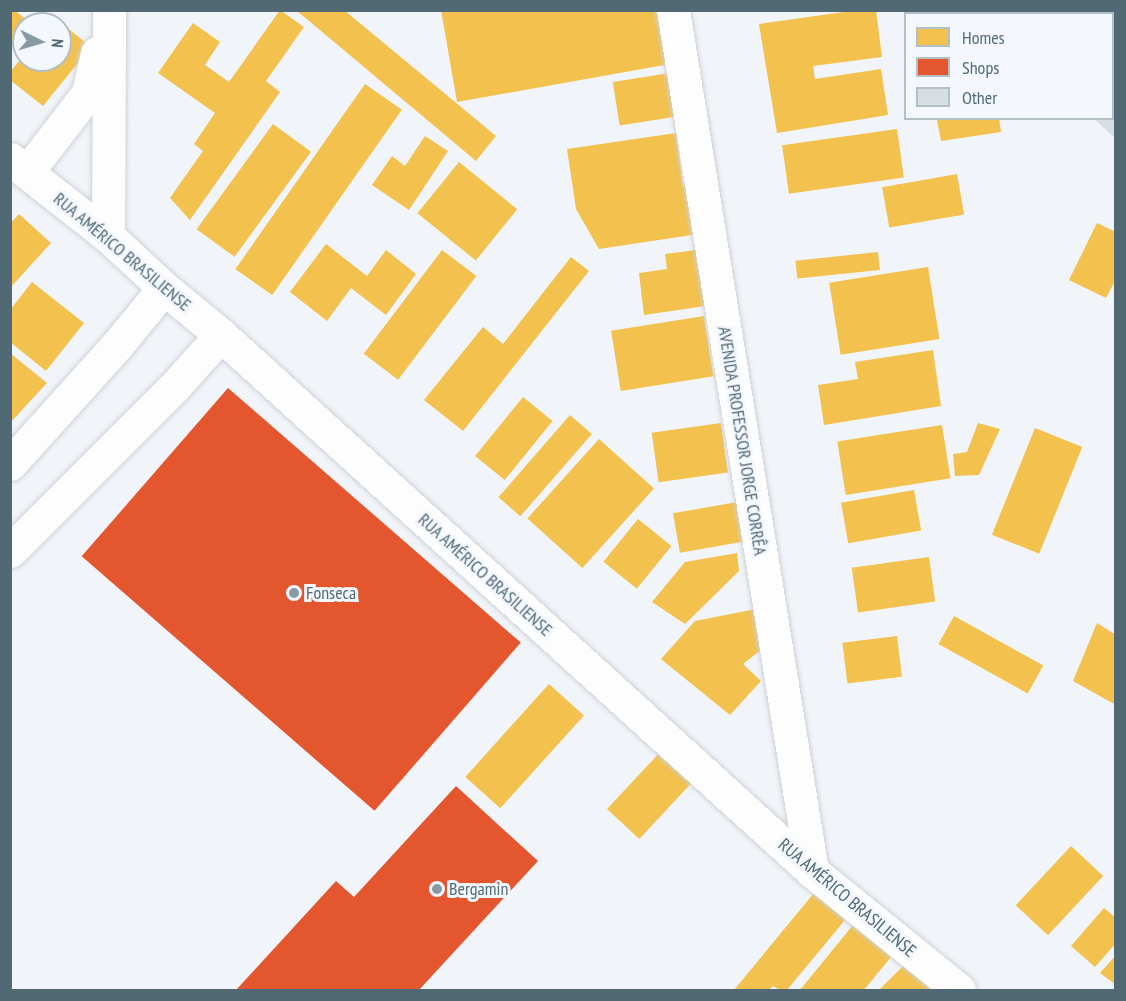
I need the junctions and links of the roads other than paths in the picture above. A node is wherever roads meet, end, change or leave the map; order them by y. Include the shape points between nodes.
1 (108, 10) edge
2 (673, 10) edge
3 (19, 165) edge
4 (108, 236) junction
5 (164, 288) junction
6 (221, 335) junction
7 (10, 464) edge
8 (10, 551) edge
9 (812, 871) junction
10 (959, 990) edge

1 - 3 street via 88,93
1 - 4 street
2 - 9 street, AVENIDA PROFESSOR JORGE CORRÊA
3 - 4 street, RUA AMÉRICO BRASILIENSE
4 - 5 street, RUA AMÉRICO BRASILIENSE
5 - 6 street, RUA AMÉRICO BRASILIENSE
5 - 7 street
6 - 8 street
6 - 9 street, RUA AMÉRICO BRASILIENSE
9 - 10 street, RUA AMÉRICO BRASILIENSE

